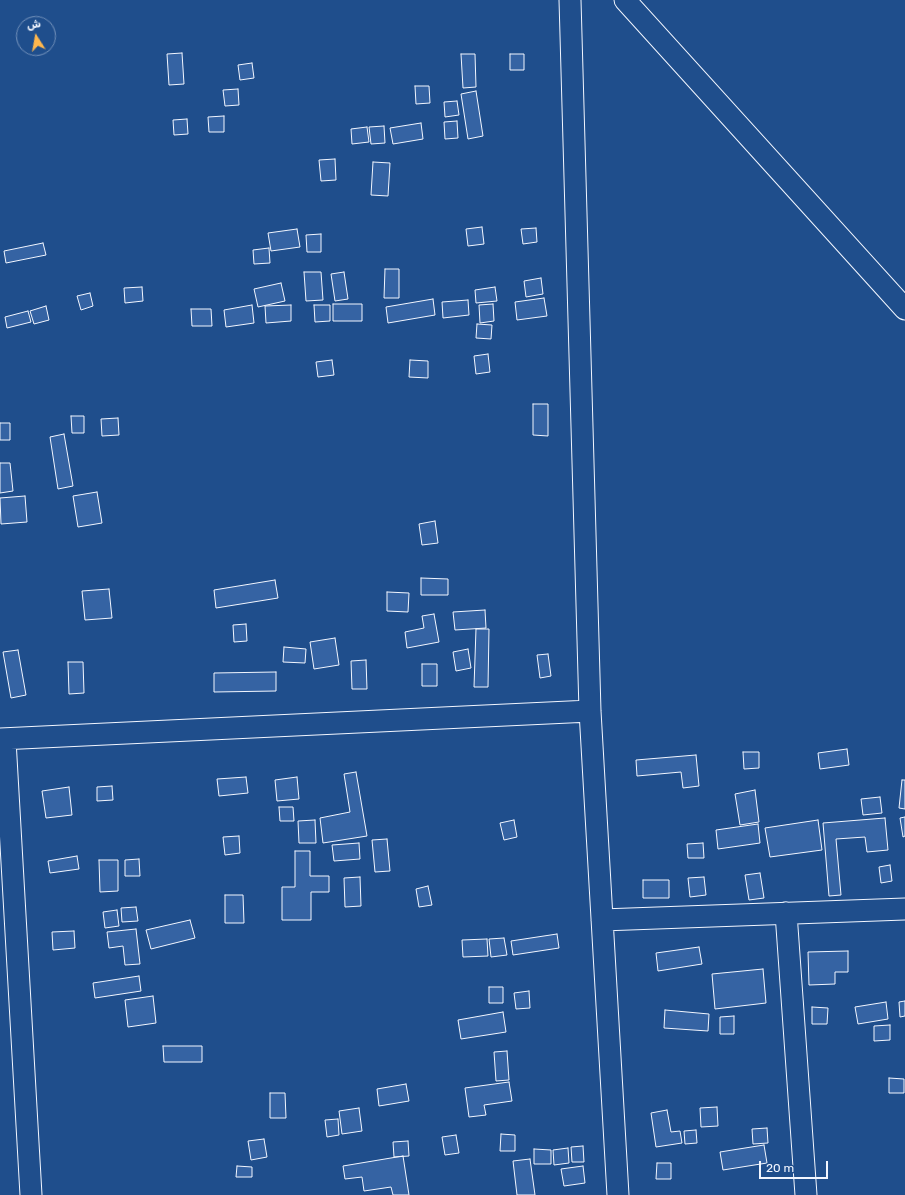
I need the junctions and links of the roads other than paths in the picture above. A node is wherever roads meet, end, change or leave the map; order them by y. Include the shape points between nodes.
1 (570, 0) edge
2 (625, 0) edge
3 (905, 309) edge
4 (590, 711) junction
5 (2, 740) edge
6 (905, 909) edge
7 (786, 913) junction
8 (602, 920) junction
9 (31, 1195) edge
10 (618, 1195) edge
11 (806, 1195) edge

1 - 4 street
2 - 3 street
4 - 5 street
4 - 8 street
5 - 9 street
6 - 7 street
7 - 8 street
7 - 11 street
8 - 10 street

